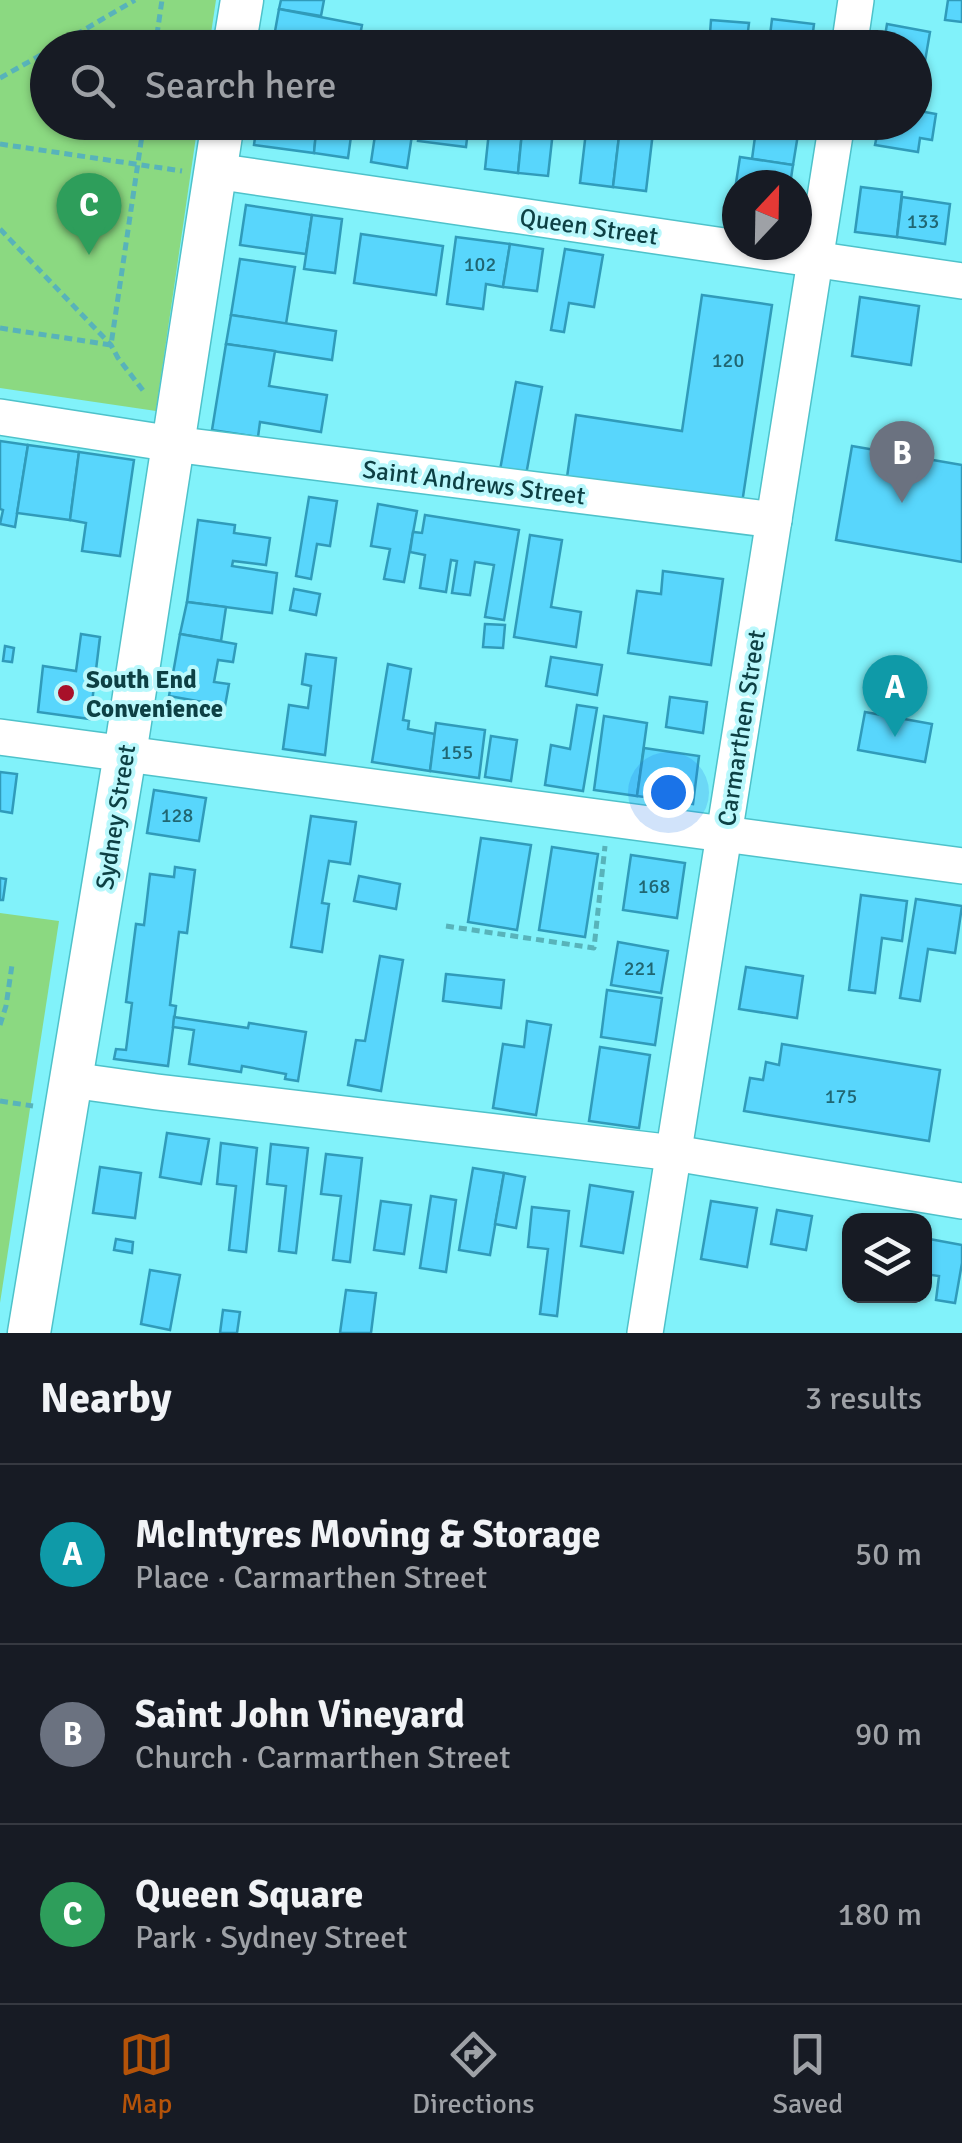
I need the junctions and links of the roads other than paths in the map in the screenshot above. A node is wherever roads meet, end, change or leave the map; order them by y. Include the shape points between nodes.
1 (242, 0) edge
2 (856, 0) edge
3 (237, 30) edge
4 (852, 30) edge
5 (215, 140) edge
6 (834, 140) edge
7 (204, 171) junction
8 (815, 259) junction
9 (962, 281) edge
10 (0, 418) edge
11 (173, 444) junction
12 (774, 520) junction
13 (0, 737) edge
14 (125, 754) junction
15 (724, 834) junction
16 (962, 866) edge
17 (71, 1080) junction
18 (674, 1154) junction
19 (962, 1201) edge
20 (29, 1333) edge
21 (645, 1333) edge

1 - 3 street
2 - 4 street
5 - 7 street, Sydney Street
6 - 8 street, Carmarthen Street
7 - 8 street, Queen Street
7 - 11 street, Sydney Street
8 - 9 street, Queen Street
8 - 12 street, Carmarthen Street
10 - 11 street, Saint Andrews Street
11 - 12 street, Saint Andrews Street
11 - 14 street, Sydney Street
12 - 15 street, Carmarthen Street
13 - 14 street
14 - 15 street
14 - 17 street, Sydney Street
15 - 16 street
15 - 18 street, Carmarthen Street
17 - 18 street
17 - 20 street, Sydney Street
18 - 19 street
18 - 21 street, Carmarthen Street

